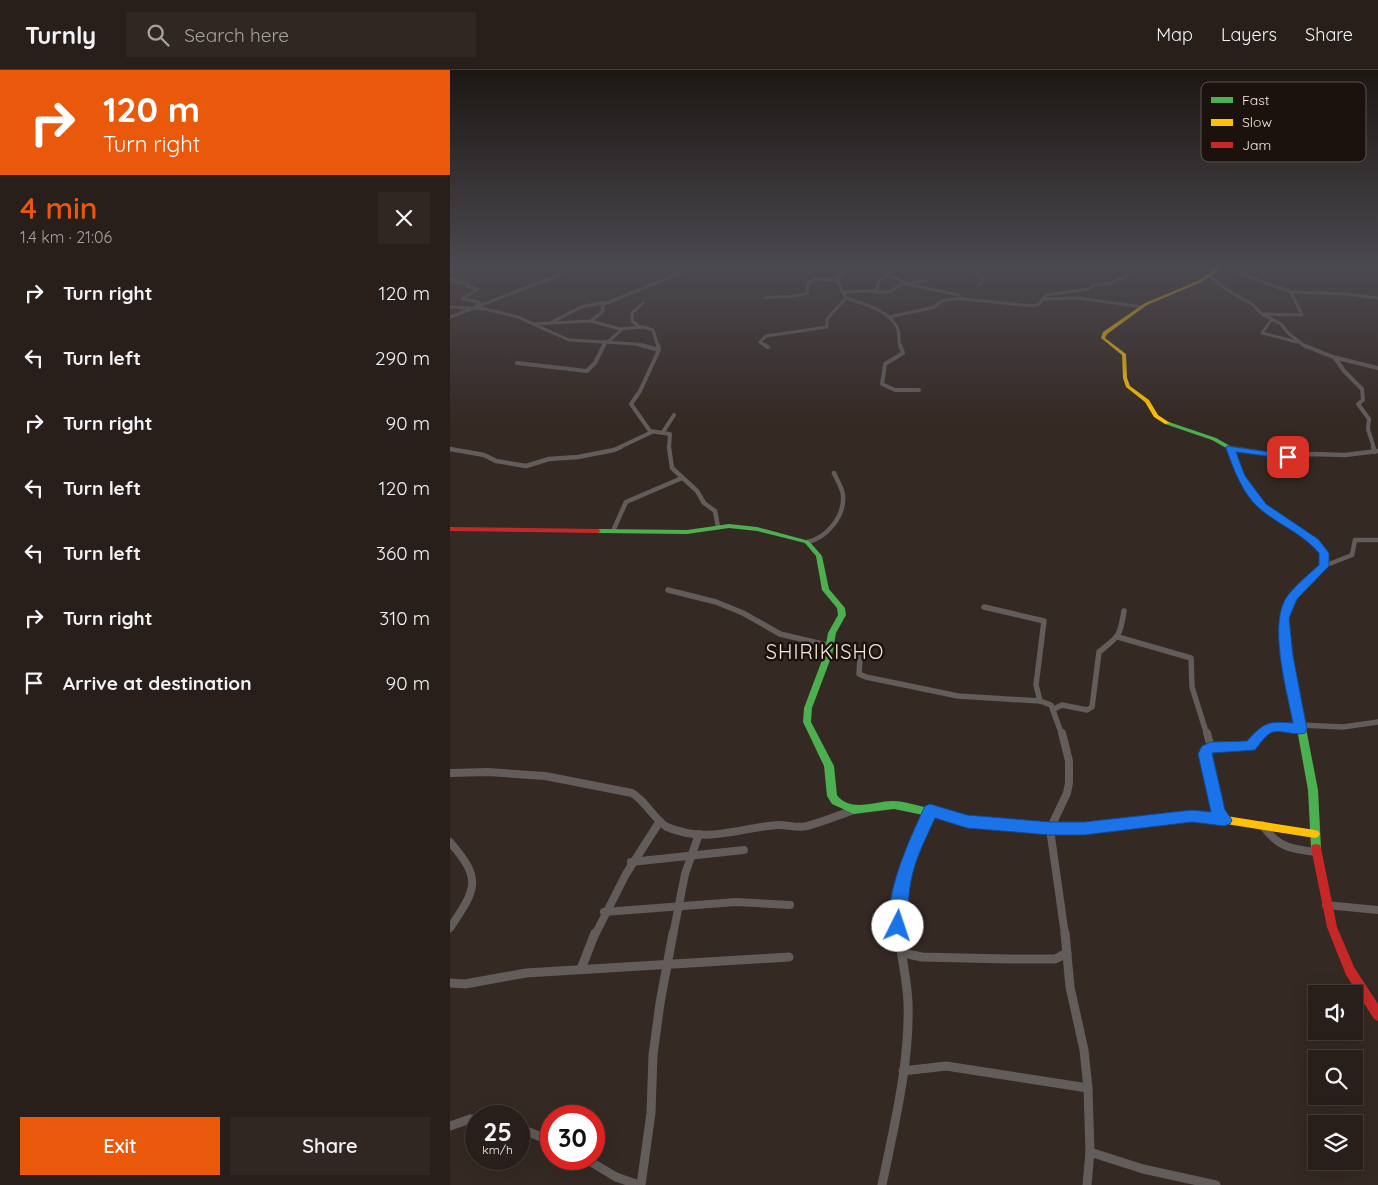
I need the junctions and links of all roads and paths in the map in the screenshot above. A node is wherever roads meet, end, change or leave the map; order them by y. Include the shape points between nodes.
1 (518, 317) edge
2 (562, 317) edge
3 (596, 317) edge
4 (632, 317) edge
5 (829, 317) edge
6 (889, 317) edge
7 (1129, 317) edge
8 (1268, 317) edge
9 (1272, 319) junction
10 (591, 321) junction
11 (550, 323) junction
12 (533, 324) junction
13 (640, 327) junction
14 (622, 329) junction
15 (608, 341) junction
16 (1300, 343) junction
17 (768, 347) dead end
18 (659, 350) junction
19 (1333, 357) junction
20 (516, 362) dead end
21 (1378, 368) edge
22 (919, 390) dead end
23 (674, 415) dead end
24 (652, 432) junction
25 (663, 432) junction
26 (1230, 448) junction
27 (450, 449) edge
28 (1377, 451) edge
29 (834, 473) dead end
30 (682, 478) junction
31 (718, 527) junction
32 (450, 529) edge
33 (613, 531) junction
34 (1378, 540) edge
35 (807, 542) junction
36 (1324, 566) junction
37 (668, 590) dead end
38 (984, 607) dead end
39 (1124, 611) dead end
40 (1118, 637) junction
41 (830, 645) junction
42 (1040, 701) junction
43 (1054, 709) junction
44 (1378, 722) edge
45 (1300, 727) junction
46 (1211, 747) junction
47 (450, 773) edge
48 (854, 810) junction
49 (930, 811) junction
50 (1224, 820) junction
51 (660, 821) junction
52 (1262, 825) junction
53 (1050, 829) junction
54 (699, 834) junction
55 (1315, 834) junction
56 (450, 842) edge
57 (744, 850) dead end
58 (1316, 852) junction
59 (692, 856) junction
60 (631, 862) junction
61 (790, 905) dead end
62 (1326, 905) junction
63 (678, 906) junction
64 (1378, 910) edge
65 (604, 912) junction
66 (450, 928) edge
67 (903, 953) junction
68 (1067, 954) junction
69 (789, 957) dead end
70 (1055, 959) junction
71 (668, 964) junction
72 (1068, 968) junction
73 (581, 969) junction
74 (450, 983) edge
75 (1378, 1015) edge
76 (903, 1071) junction
77 (1088, 1088) junction
78 (465, 1121) edge
79 (450, 1126) edge
80 (1090, 1152) junction
81 (604, 1170) edge
82 (1192, 1182) edge
83 (640, 1185) edge
84 (882, 1185) edge
85 (1087, 1185) edge
86 (1216, 1185) edge

1 - 12 street
2 - 11 street
3 - 10 street
4 - 13 street
5 - 17 street via 827,327 766,336 760,342
6 - 22 street via 898,329 903,353 885,364 882,384 895,390
7 - 26 street via 1103,336 1125,357 1123,374 1126,384 1148,401 1157,418
8 - 9 street
9 - 16 street
9 - 16 street via 1262,333
10 - 11 street
10 - 14 street
11 - 12 street
12 - 15 street via 569,340
13 - 14 street
13 - 18 street via 654,331
14 - 15 street
15 - 18 street
15 - 20 street via 588,371
16 - 19 street
18 - 24 street via 631,404
19 - 21 street
19 - 28 street via 1363,391 1363,400 1358,404 1368,419 1368,429
23 - 25 street
24 - 25 street
24 - 27 street via 614,450 549,459 526,466 484,454
25 - 30 street via 671,436 669,461
26 - 28 street via 1288,457
26 - 36 street via 1241,476 1258,502 1319,545 1324,553
29 - 35 street via 843,498 840,514 820,539
30 - 31 street via 715,511
30 - 33 street via 626,502
31 - 33 street via 694,532
31 - 35 street via 757,529
32 - 33 street
34 - 36 street via 1355,540 1352,555
35 - 41 street via 820,556 826,590 842,611
36 - 45 street via 1289,601 1284,618
37 - 41 street via 728,606 780,634
38 - 42 street via 1044,622 1035,686 1036,697
39 - 40 street
40 - 43 street via 1099,652 1092,707 1087,710 1062,705
40 - 46 street via 1191,658 1192,687
41 - 42 street via 859,655 858,671 866,677 958,696
41 - 48 street via 808,708 808,722 829,766 835,801
42 - 43 street
43 - 53 street via 1069,773 1068,791
44 - 45 street via 1343,727
45 - 46 street via 1272,727 1250,746
45 - 55 street via 1313,790
46 - 50 street via 1206,750 1206,759 1219,813
47 - 51 street via 545,776 632,793 641,798
48 - 49 street via 894,805
48 - 54 street via 805,827 777,825 720,835
49 - 53 street via 967,822
49 - 67 street via 903,880 898,926
50 - 52 street
50 - 53 street via 1192,816
51 - 54 street via 670,829
51 - 60 street
52 - 55 street
52 - 58 street via 1275,843
53 - 68 street
54 - 59 street
55 - 58 street
56 - 66 street via 474,878 474,887
57 - 59 street
58 - 62 street
59 - 60 street
59 - 63 street
60 - 65 street
61 - 63 street via 736,902
62 - 64 street
62 - 75 street via 1350,971
63 - 65 street
63 - 71 street
65 - 73 street
67 - 70 street via 929,958
67 - 76 street via 908,1010
68 - 70 street
68 - 72 street
69 - 71 street
70 - 72 street
71 - 73 street
71 - 83 street via 653,1055 650,1113
72 - 77 street
73 - 74 street via 526,973 465,984
76 - 77 street via 946,1066
76 - 84 street
77 - 80 street
78 - 79 street
80 - 82 street
80 - 85 street
81 - 83 street
82 - 86 street

